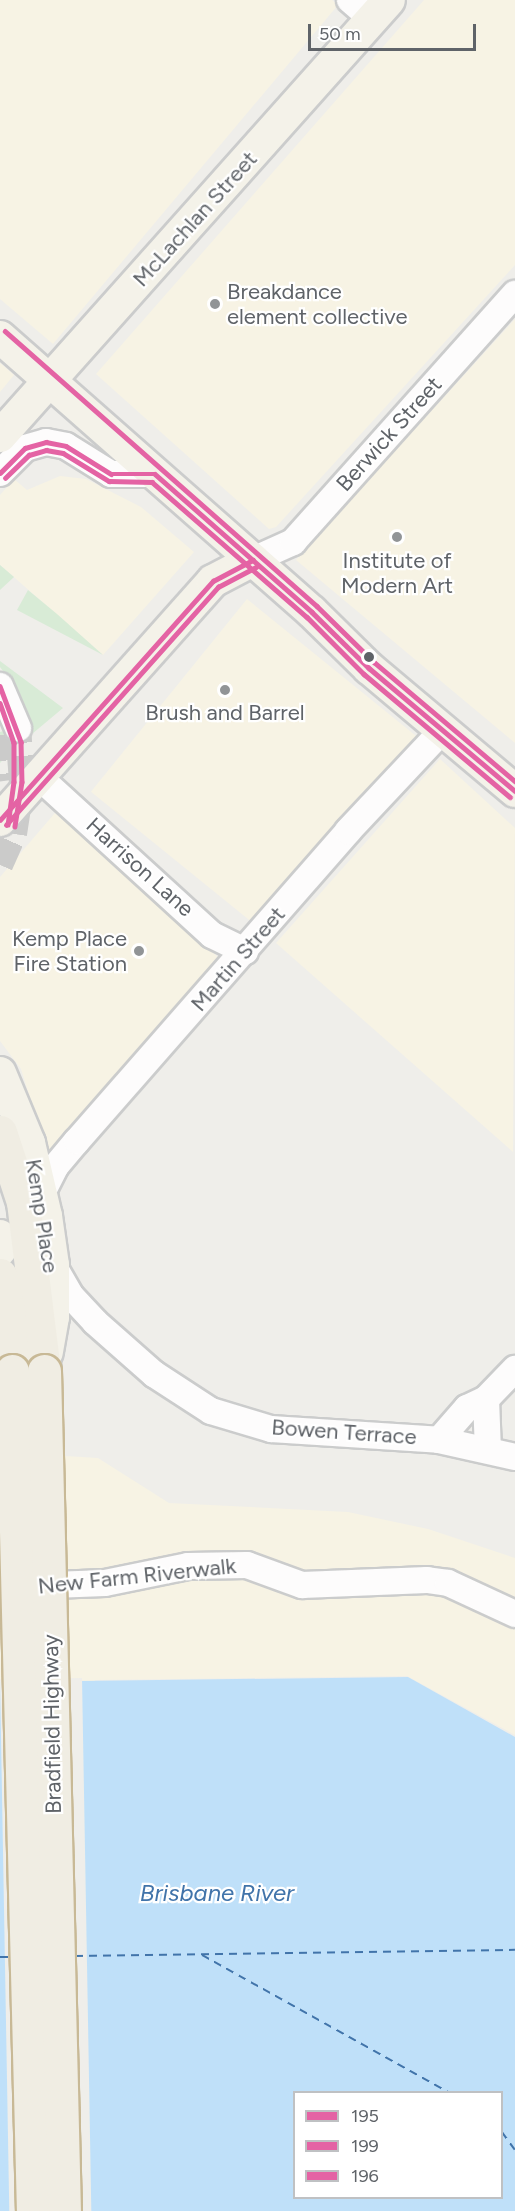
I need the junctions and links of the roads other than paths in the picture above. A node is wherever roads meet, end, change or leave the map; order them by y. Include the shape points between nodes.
1 (370, 6) edge
2 (515, 294) edge
3 (0, 337) edge
4 (50, 382) junction
5 (0, 436) edge
6 (0, 473) edge
7 (155, 474) junction
8 (254, 560) junction
9 (0, 686) edge
10 (18, 728) tunnel mouth
11 (442, 731) junction
12 (39, 777) junction
13 (515, 791) edge
14 (0, 820) edge
15 (245, 951) junction
16 (0, 1073) edge
17 (0, 1132) edge
18 (42, 1193) junction
19 (15, 1237) edge
20 (0, 1250) edge
21 (53, 1265) junction
22 (0, 1275) edge
23 (33, 1369) junction
24 (515, 1369) edge
25 (486, 1399) junction
26 (440, 1440) junction
27 (488, 1450) junction
28 (515, 1457) edge
29 (0, 1551) edge
30 (63, 1586) junction
31 (0, 1587) edge
32 (515, 1614) edge
33 (33, 2211) edge
34 (64, 2211) edge

1 - 4 main road, McLachlan Street
2 - 8 street, Berwick Street via 293,542
3 - 4 main road
4 - 5 main road, McLachlan Street
4 - 7 main road
6 - 7 street via 25,448 46,442 66,446 111,474
7 - 8 main road
8 - 11 main road
8 - 12 main road via 213,581
9 - 10 street
11 - 13 main road
11 - 15 street, Martin Street
12 - 14 main road
12 - 15 street, Harrison Lane via 212,935
15 - 18 street, Martin Street via 55,1167
16 - 18 main road, Kemp Place via 22,1122
17 - 19 highway, Kemp Place via 16,1176
18 - 21 main road, Kemp Place
19 - 20 main road
19 - 23 highway, Bradfield Highway
21 - 23 main road, Kemp Place via 53,1317
21 - 26 street, Bowen Terrace via 71,1296 95,1322 154,1374 211,1411 288,1432
22 - 23 highway, Bradfield Highway via 8,1309
23 - 33 highway, Bradfield Highway, bridge
23 - 34 highway, Bradfield Highway, bridge
24 - 25 street
25 - 26 street via 467,1408
25 - 27 street
26 - 27 street, Bowen Terrace
27 - 28 street, Bowen Terrace
29 - 30 street via 63,1551
30 - 31 street, New Farm Riverwalk
30 - 32 street, New Farm Riverwalk via 105,1583 188,1566 248,1565 302,1585 428,1580 448,1583

